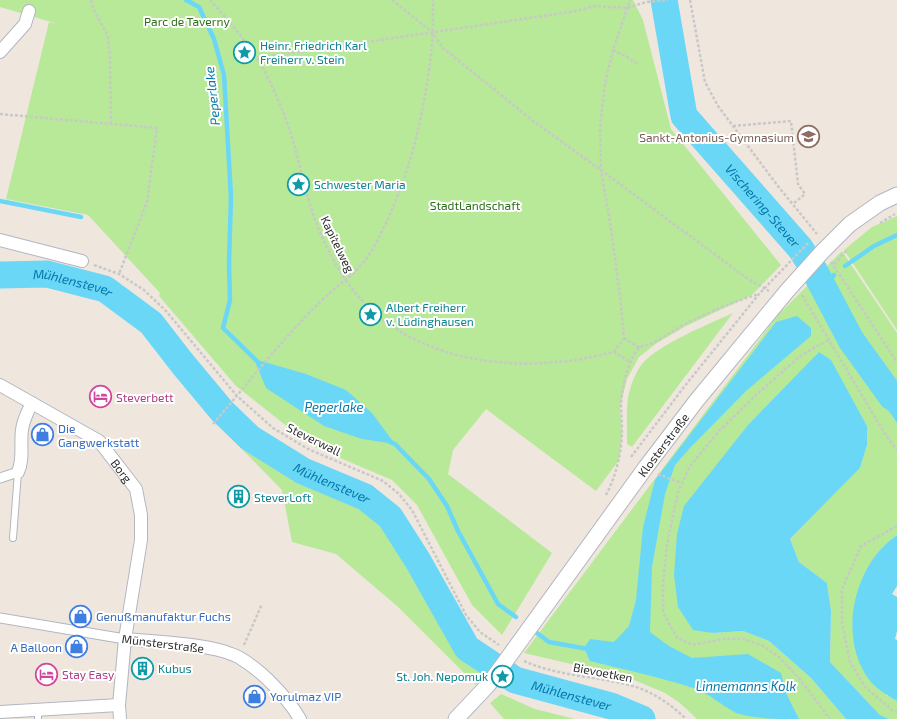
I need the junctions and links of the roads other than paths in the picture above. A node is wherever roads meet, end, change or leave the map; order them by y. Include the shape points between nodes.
1 (29, 11) dead end
2 (0, 52) edge
3 (897, 195) edge
4 (0, 240) edge
5 (82, 261) road end
6 (0, 385) edge
7 (32, 403) junction
8 (18, 472) junction
9 (0, 478) edge
10 (14, 538) dead end
11 (0, 618) edge
12 (125, 639) junction
13 (119, 705) junction
14 (0, 712) edge
15 (38, 715) edge
16 (120, 719) edge
17 (300, 719) edge
18 (456, 719) edge

1 - 2 street via 26,24
3 - 18 street, Klosterstraße via 880,203 850,224 781,299 696,400 488,685
4 - 5 street
6 - 7 street, Borg
7 - 8 street via 22,430 21,465
7 - 12 street, Borg via 98,440 136,489 141,515 141,540
8 - 9 street
8 - 10 lane
11 - 12 street, Münsterstraße
12 - 13 street, Borg
12 - 17 street, Münsterstraße via 219,650 240,657 284,697
13 - 15 street
13 - 16 street, Borg
14 - 15 street

